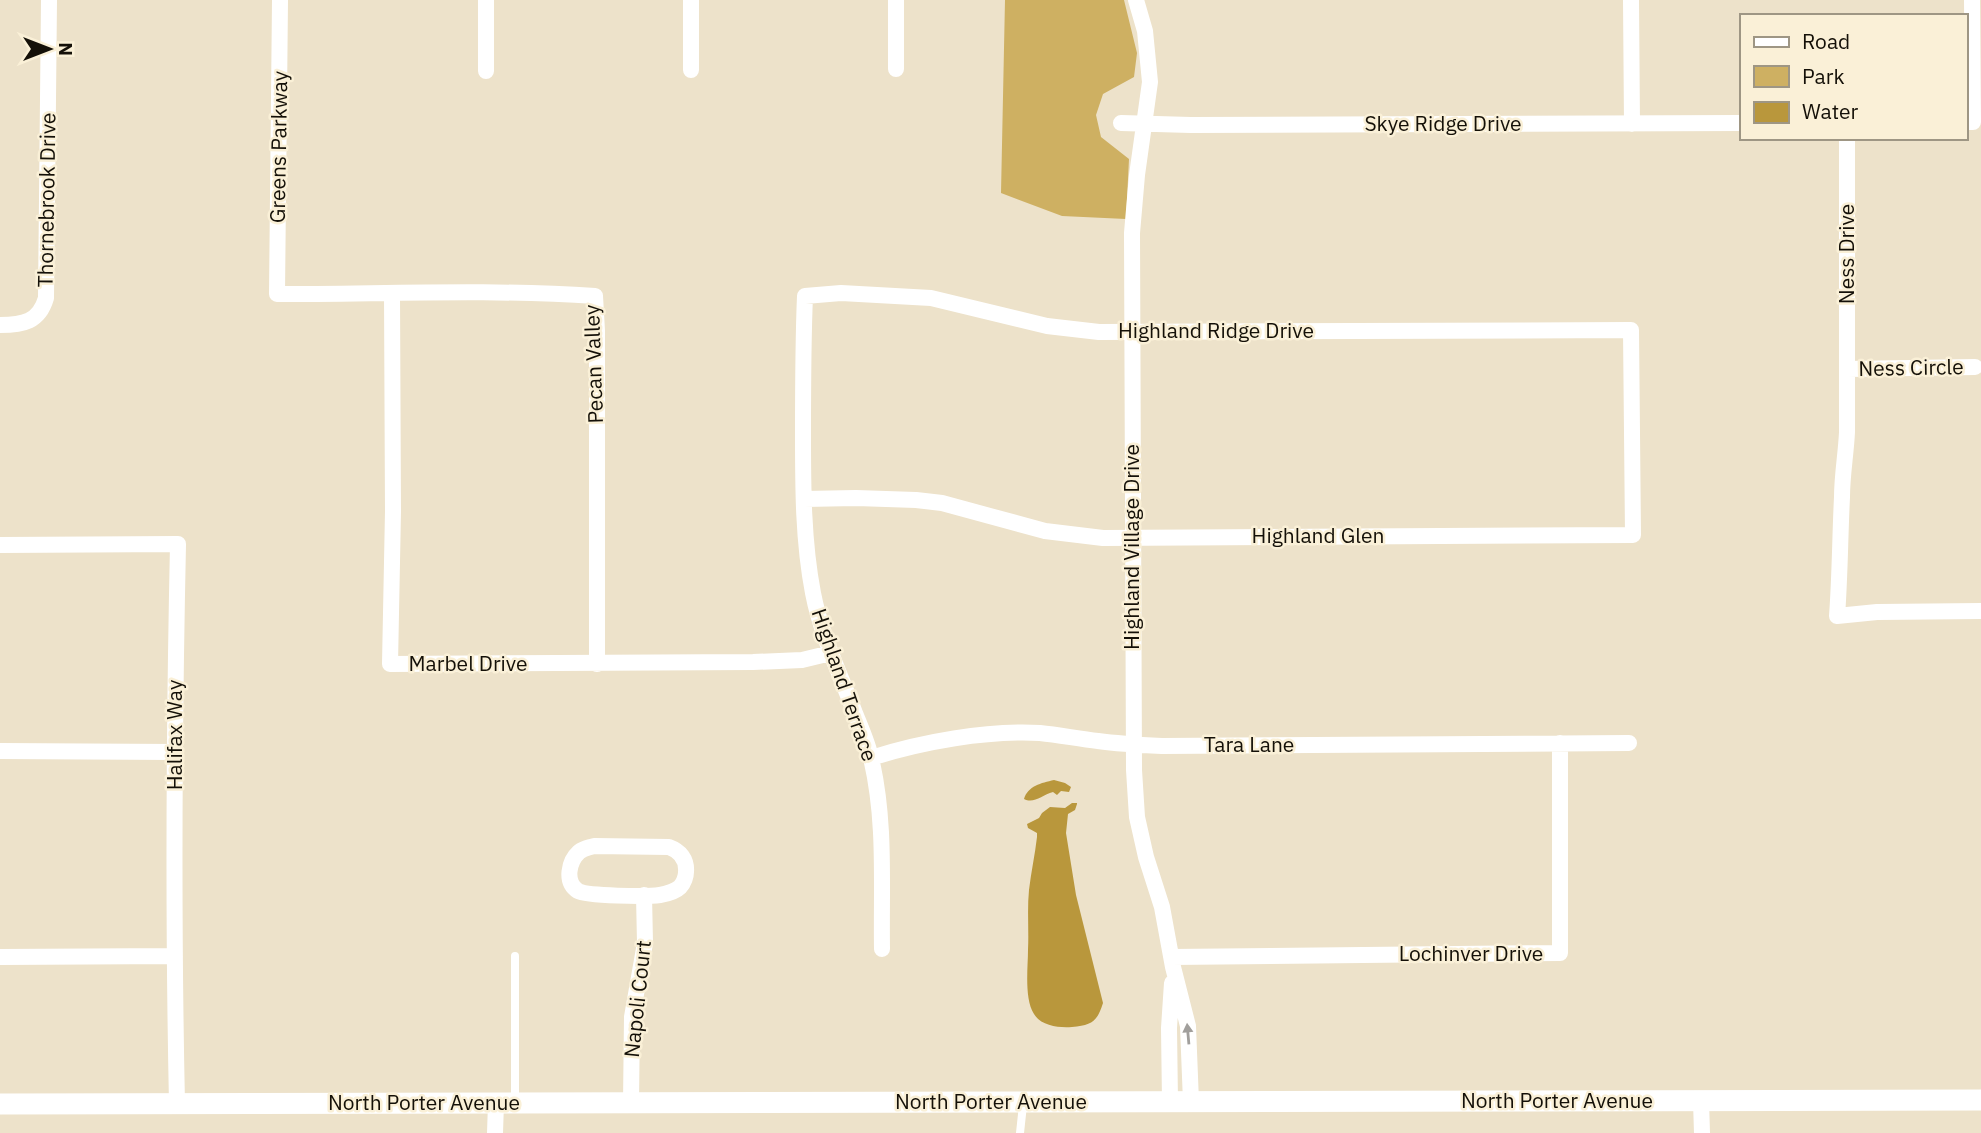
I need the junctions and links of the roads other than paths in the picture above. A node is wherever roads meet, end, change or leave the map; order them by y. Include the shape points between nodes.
1 (49, 0) edge
2 (280, 0) edge
3 (486, 0) edge
4 (691, 0) edge
5 (896, 0) edge
6 (1136, 0) edge
7 (1632, 0) edge
8 (1972, 0) edge
9 (896, 69) dead end
10 (691, 70) dead end
11 (486, 71) dead end
12 (1967, 122) edge
13 (1121, 123) dead end
14 (1740, 123) edge
15 (1145, 124) junction
16 (1632, 124) junction
17 (1847, 140) edge
18 (392, 293) junction
19 (277, 294) joint
20 (805, 296) joint
21 (0, 325) edge
22 (1632, 330) joint
23 (1132, 332) junction
24 (1975, 367) dead end
25 (1847, 369) junction
26 (804, 499) junction
27 (1132, 537) junction
28 (0, 545) edge
29 (1981, 611) edge
30 (831, 653) junction
31 (597, 664) junction
32 (1560, 743) junction
33 (1629, 743) dead end
34 (1133, 745) junction
35 (0, 751) edge
36 (175, 752) junction
37 (871, 758) junction
38 (644, 895) junction
39 (882, 948) dead end
40 (175, 956) junction
41 (515, 956) dead end
42 (0, 957) edge
43 (1172, 962) junction
44 (1981, 1100) edge
45 (1701, 1101) junction
46 (1023, 1102) junction
47 (1170, 1102) junction
48 (1191, 1102) junction
49 (505, 1103) junction
50 (631, 1103) junction
51 (0, 1104) edge
52 (177, 1104) junction
53 (495, 1133) edge
54 (1020, 1133) edge
55 (1702, 1133) edge

1 - 21 street, Thornebrook Drive via 46,298 38,315 20,324
2 - 19 street, Greens Parkway
3 - 11 street
4 - 10 street
5 - 9 street
6 - 15 street, Highland Village Drive via 1149,59
7 - 16 street
8 - 12 street via 1973,122
13 - 15 street
14 - 16 street, Skye Ridge Drive
15 - 16 street, Skye Ridge Drive
15 - 23 street, Highland Village Drive via 1133,210
17 - 25 street, Ness Drive
18 - 19 street, Pecan Valley
18 - 31 street, Pecan Valley via 595,296
18 - 31 street, Marbel Drive via 390,664
20 - 23 street, Highland Ridge Drive via 841,293 930,298 1046,326
20 - 26 street, Highland Terrace
22 - 23 street, Highland Ridge Drive
22 - 27 street, Highland Glen via 1633,535
23 - 27 street, Highland Village Drive
24 - 25 street, Ness Circle
25 - 29 street, Ness Drive via 1837,616
26 - 27 street, Highland Glen via 942,503 1045,531
26 - 30 street, Highland Terrace via 813,593
27 - 34 street, Highland Village Drive
28 - 36 street, Halifax Way via 178,544
30 - 31 street, Marbel Drive via 784,662
30 - 37 street, Highland Terrace
32 - 33 street, Tara Lane
32 - 34 street, Tara Lane
32 - 43 street, Lochinver Drive via 1560,953
34 - 37 street, Tara Lane via 1021,733 938,742
34 - 43 street, Highland Village Drive via 1137,817
35 - 36 street
36 - 40 street, Halifax Way
37 - 39 street, Highland Terrace via 883,839
38 - 38 street via 660,895 681,886 686,863 678,850 594,846 572,860 569,876 577,890
38 - 50 street, Napoli Court via 645,943 632,1017
40 - 42 street
40 - 52 street, Halifax Way
41 - 49 lane
43 - 47 street, Highland Village Drive
48 -> 43 street, Highland Village Drive via 1188,1026
44 - 45 main road, North Porter Avenue
45 - 48 main road, North Porter Avenue
45 - 55 street
46 - 47 main road, North Porter Avenue
46 - 50 main road, North Porter Avenue
46 - 54 lane
47 - 48 main road, North Porter Avenue
49 - 50 main road, North Porter Avenue
49 - 52 main road, North Porter Avenue
49 - 53 street
51 - 52 main road, North Porter Avenue

